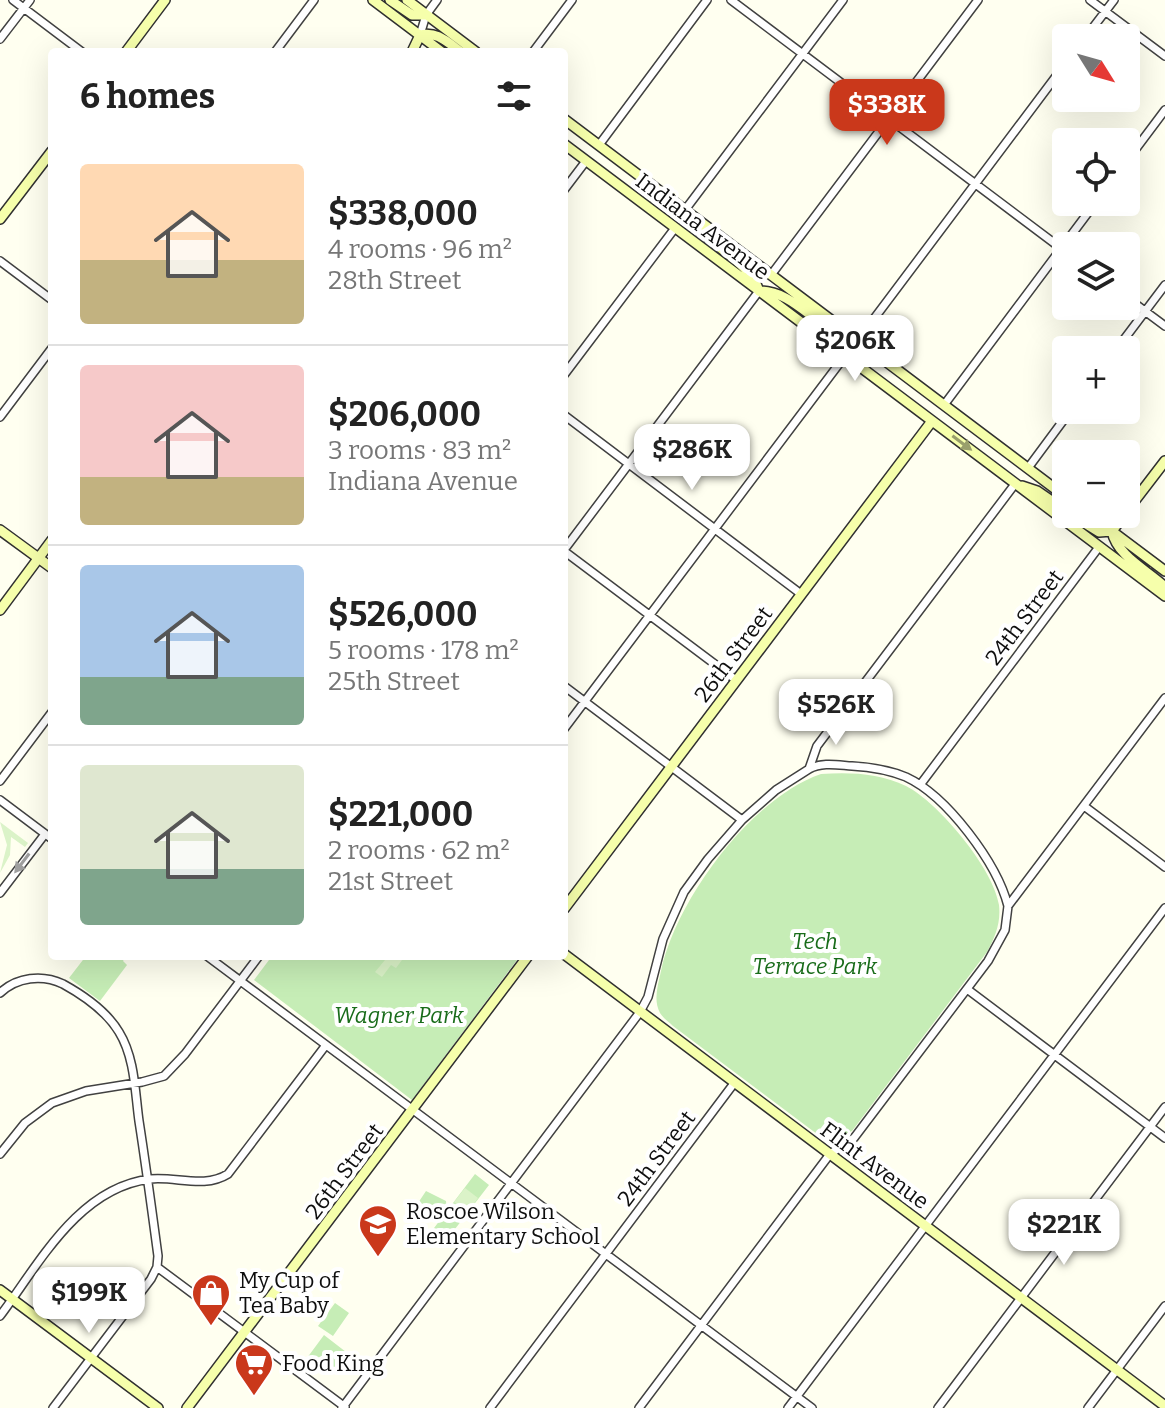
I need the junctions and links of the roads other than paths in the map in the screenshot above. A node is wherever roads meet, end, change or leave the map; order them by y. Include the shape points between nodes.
1 (13, 0) edge
2 (30, 0) edge
3 (165, 0) edge
4 (314, 0) edge
5 (373, 0) edge
6 (390, 0) edge
7 (407, 0) edge
8 (437, 0) edge
9 (572, 0) edge
10 (707, 0) edge
11 (731, 0) edge
12 (843, 0) edge
13 (978, 0) edge
14 (1090, 0) edge
15 (1114, 0) edge
16 (24, 8) junction
17 (1105, 11) junction
18 (426, 15) junction
19 (1095, 24) edge
20 (420, 35) junction
21 (0, 39) edge
22 (77, 48) edge
23 (129, 48) edge
24 (278, 48) edge
25 (414, 48) edge
26 (437, 48) edge
27 (455, 48) edge
28 (471, 48) edge
29 (536, 48) edge
30 (802, 54) junction
31 (1165, 56) edge
32 (1052, 82) edge
33 (1165, 110) edge
34 (889, 119) junction
35 (568, 122) edge
36 (1140, 143) edge
37 (599, 145) junction
38 (568, 147) edge
39 (48, 156) edge
40 (586, 161) junction
41 (975, 184) junction
42 (568, 185) edge
43 (685, 210) junction
44 (0, 219) edge
45 (675, 228) junction
46 (1052, 241) edge
47 (0, 261) edge
48 (1052, 266) edge
49 (771, 275) junction
50 (1165, 285) edge
51 (759, 291) junction
52 (48, 297) edge
53 (1140, 307) edge
54 (1145, 311) junction
55 (1165, 326) edge
56 (1126, 336) edge
57 (858, 340) junction
58 (48, 353) edge
59 (845, 356) junction
60 (568, 370) edge
61 (944, 405) junction
62 (0, 417) edge
63 (568, 418) edge
64 (932, 421) junction
65 (1061, 424) edge
66 (1165, 461) edge
67 (629, 464) junction
68 (1028, 468) junction
69 (1015, 484) junction
70 (1052, 486) edge
71 (1140, 494) edge
72 (1052, 501) edge
73 (1093, 528) edge
74 (1108, 528) edge
75 (1114, 528) edge
76 (715, 529) junction
77 (0, 530) edge
78 (1112, 531) junction
79 (48, 546) edge
80 (568, 546) edge
81 (1099, 547) junction
82 (568, 554) edge
83 (39, 558) junction
84 (48, 565) edge
85 (1165, 571) edge
86 (1165, 587) edge
87 (801, 594) junction
88 (1165, 596) edge
89 (0, 610) edge
90 (650, 615) junction
91 (736, 680) junction
92 (568, 689) edge
93 (1165, 698) edge
94 (585, 701) junction
95 (48, 717) edge
96 (568, 724) edge
97 (671, 767) junction
98 (809, 769) junction
99 (0, 781) edge
100 (920, 785) junction
101 (0, 800) edge
102 (1084, 806) junction
103 (742, 820) junction
104 (48, 836) edge
105 (1165, 867) edge
106 (0, 893) edge
107 (568, 904) edge
108 (1008, 906) junction
109 (1165, 908) edge
110 (568, 957) edge
111 (212, 960) edge
112 (256, 960) edge
113 (525, 960) edge
114 (240, 981) junction
115 (967, 989) junction
116 (0, 993) edge
117 (640, 1012) junction
118 (326, 1045) junction
119 (1054, 1055) junction
120 (735, 1082) junction
121 (134, 1083) junction
122 (1165, 1107) edge
123 (412, 1111) junction
124 (1150, 1127) junction
125 (1165, 1138) edge
126 (0, 1154) edge
127 (830, 1154) junction
128 (148, 1179) junction
129 (512, 1183) junction
130 (926, 1226) junction
131 (607, 1253) junction
132 (157, 1267) junction
133 (0, 1290) edge
134 (1021, 1298) junction
135 (13, 1299) junction
136 (1165, 1306) edge
137 (0, 1316) edge
138 (702, 1325) junction
139 (245, 1332) junction
140 (91, 1358) junction
141 (1117, 1369) junction
142 (797, 1397) junction
143 (1165, 1406) edge
144 (344, 1407) edge
145 (53, 1408) edge
146 (158, 1408) edge
147 (187, 1408) edge
148 (490, 1408) edge
149 (639, 1408) edge
150 (788, 1408) edge
151 (812, 1408) edge
152 (938, 1408) edge
153 (1088, 1408) edge

1 - 16 street
2 - 16 street
3 - 23 street
4 - 24 street
5 - 20 street
6 - 18 street via 412,15
7 - 18 street
8 - 18 street
9 - 29 street
10 - 37 street
11 - 30 street
12 - 30 street
13 - 34 street
14 - 17 street
15 - 17 street
16 - 21 street
16 - 22 street
17 - 19 street
17 - 31 street
18 - 20 street
18 - 28 street
20 - 25 street
20 - 26 street
20 - 27 street via 433,33
30 - 34 street
30 - 43 street
32 - 41 street
33 - 36 street
34 - 41 street
34 - 49 street
35 - 37 street, Indiana Avenue
37 - 43 street, Indiana Avenue
38 - 40 street, Indiana Avenue
39 - 44 street
40 - 42 street
40 - 45 street, Indiana Avenue
41 - 46 street
41 - 57 street
43 - 49 street, Indiana Avenue
43 - 51 street via 696,229 755,277
45 - 51 street, Indiana Avenue
45 - 60 street
47 - 52 street
48 - 61 street
49 - 57 street, Indiana Avenue
50 - 54 street
51 - 57 street via 770,291 826,327
51 - 59 street, Indiana Avenue
51 - 67 street
53 - 54 street
54 - 55 street
54 - 56 street
57 - 61 street, Indiana Avenue
58 - 62 street
59 - 64 street, Indiana Avenue
59 - 76 street
61 - 68 street, Indiana Avenue
63 - 67 street
64 -> 69 street, Indiana Avenue
64 - 87 street, 26th Street
65 - 68 street
66 - 71 street
67 - 76 street
67 - 80 street
68 - 70 street, Indiana Avenue
69 - 72 street
69 - 81 street, Indiana Avenue
69 - 98 street via 817,746
73 - 78 street
74 - 78 street
75 - 78 street
76 - 87 street
76 - 90 street
77 - 83 street
78 - 85 street
78 - 86 street via 1121,551
79 - 83 street
81 - 88 street, Indiana Avenue
81 - 100 street, 24th Street
82 - 90 street
83 - 84 street
83 - 89 street
87 - 91 street, 26th Street
90 - 91 street
90 - 94 street
91 - 97 street, 26th Street
92 - 94 street
93 - 102 street
94 - 96 street
94 - 97 street
95 - 99 street
97 - 103 street
97 - 107 street, 26th Street
98 - 100 street via 865,767
98 - 103 street
100 - 108 street via 969,835 1002,886
101 - 104 street
102 - 105 street
102 - 108 street
103 - 117 street via 708,859 673,913
104 -> 106 street
108 - 115 street via 1001,942
109 - 119 street
110 - 117 street, Flint Avenue
111 - 114 street
112 - 114 street
113 - 123 street, 26th Street
114 - 118 street
114 - 121 street via 174,1068
115 - 119 street
115 - 127 street via 854,1138
116 - 121 street via 13,983 47,978 72,989 119,1032
117 - 120 street, Flint Avenue
117 - 129 street
118 - 123 street
118 - 128 street via 228,1174 210,1181
119 - 124 street
119 - 130 street
120 - 127 street, Flint Avenue
120 - 131 street, 24th Street
121 - 126 street via 52,1103 25,1123
121 - 128 street
122 - 124 street
123 - 129 street
123 - 139 street, 26th Street
124 - 125 street
124 - 134 street
127 - 130 street, Flint Avenue
127 - 138 street
128 - 132 street
128 - 135 street via 85,1208
129 - 131 street
129 - 144 street
130 - 134 street, Flint Avenue
130 - 142 street
131 - 138 street
131 - 148 street, 24th Street
132 - 139 street
132 - 140 street
133 - 135 street
134 - 141 street, Flint Avenue
134 - 152 street
135 - 137 street
135 - 140 street
136 - 141 street
138 - 142 street
138 - 149 street
139 - 144 street
139 - 147 street, 26th Street
140 - 145 street
140 - 146 street
141 - 143 street, Flint Avenue
141 - 153 street
142 - 150 street
142 - 151 street

